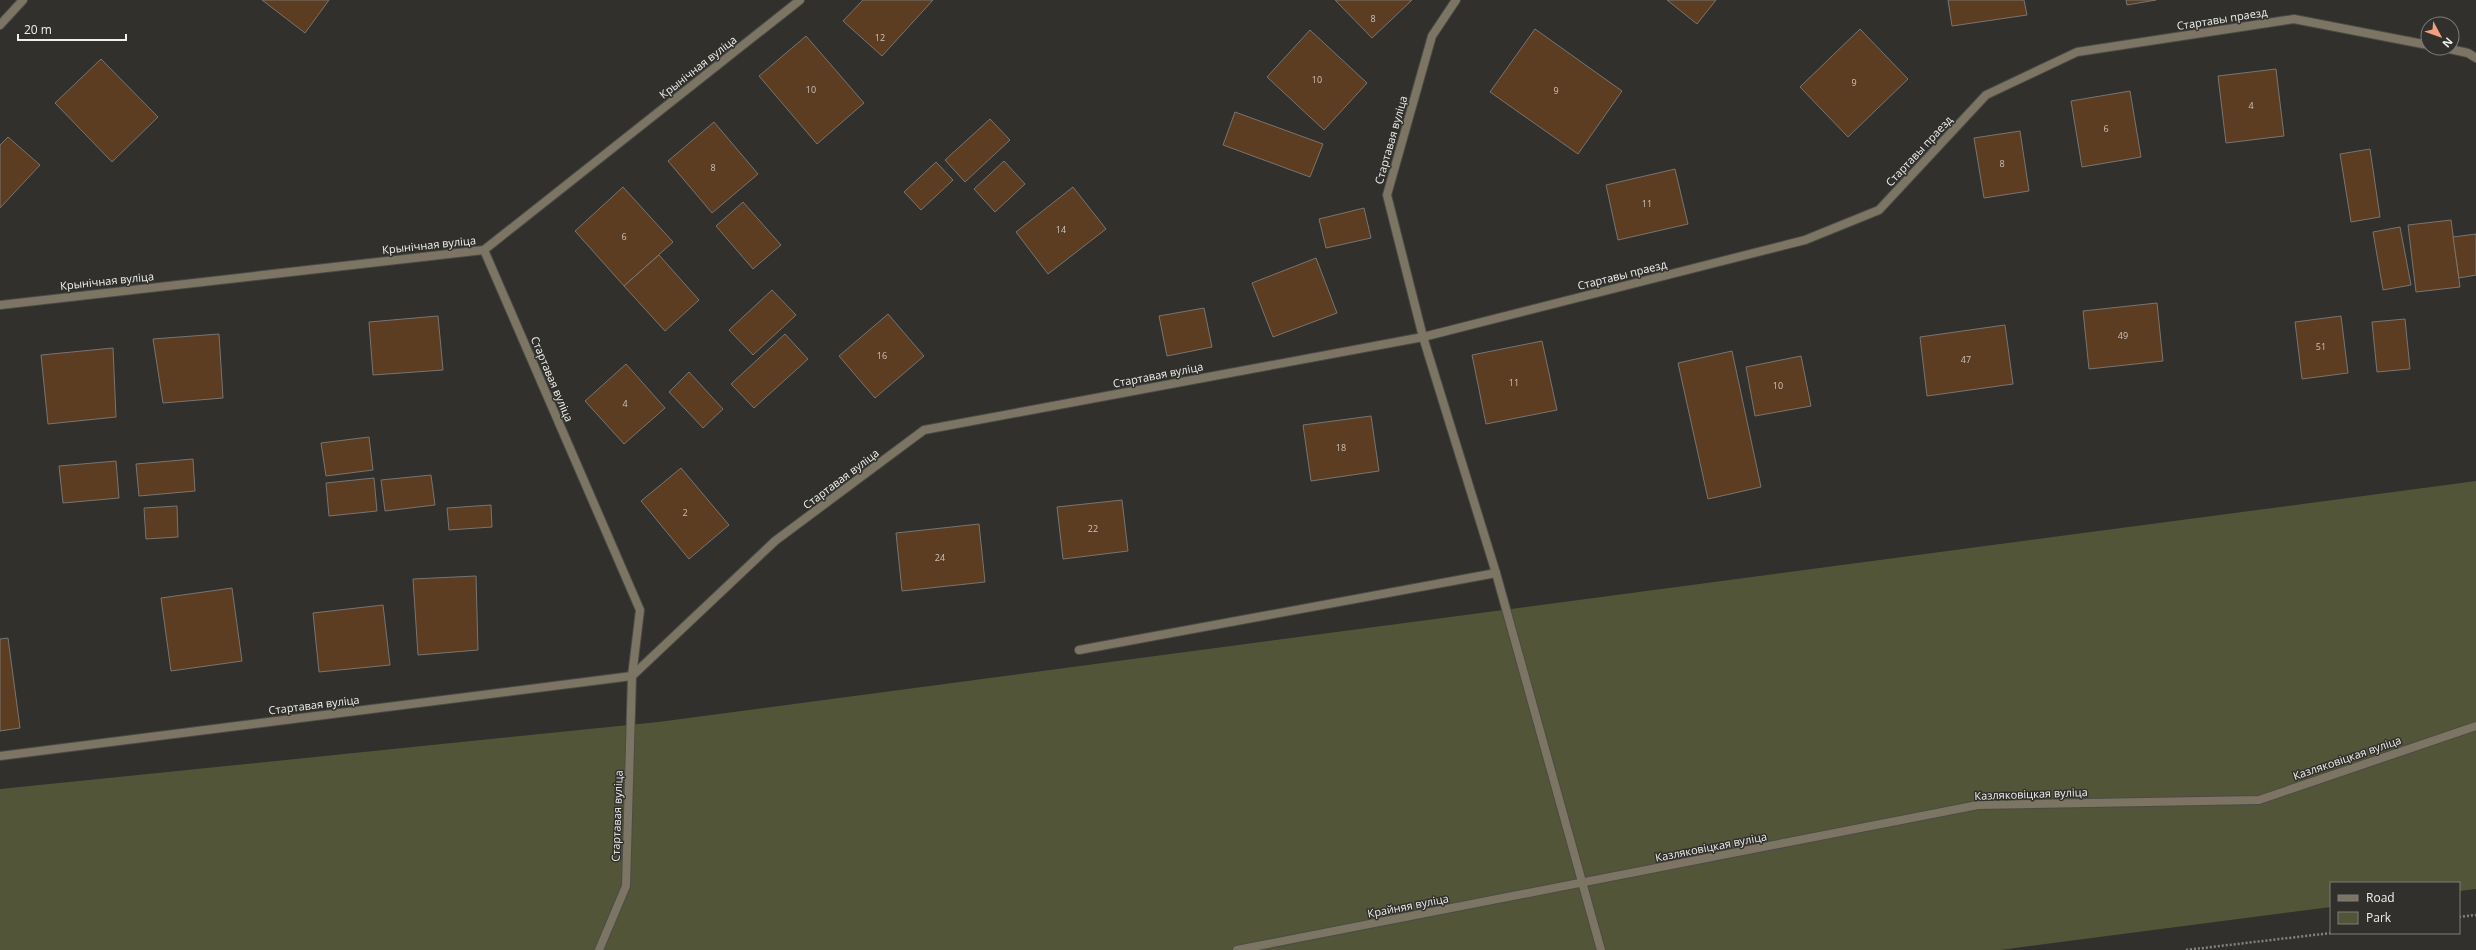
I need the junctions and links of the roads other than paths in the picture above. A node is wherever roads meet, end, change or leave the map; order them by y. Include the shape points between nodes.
1 (23, 0) edge
2 (800, 0) edge
3 (1456, 0) edge
4 (0, 25) edge
5 (2420, 43) edge
6 (2460, 51) edge
7 (2476, 58) edge
8 (484, 250) junction
9 (0, 305) edge
10 (1423, 337) junction
11 (1496, 573) junction
12 (1079, 650) dead end
13 (632, 676) junction
14 (2476, 726) edge
15 (0, 756) edge
16 (1582, 883) junction
17 (598, 950) edge
18 (1237, 950) edge
19 (1601, 950) edge

1 - 4 street
2 - 8 street, Крынічная вуліца
3 - 10 street, Стартавая вуліца via 1432,36 1387,195
5 - 10 street, Стартавы праезд via 2294,19 2077,52 1986,95 1879,210 1805,240
6 - 7 street via 2468,52
8 - 9 street, Крынічная вуліца
8 - 13 street, Стартавая вуліца via 640,610
10 - 11 street
10 - 13 street, Стартавая вуліца via 924,430 775,541
11 - 12 street
11 - 16 street
13 - 15 street, Стартавая вуліца
13 - 17 street, Стартавая вуліца via 626,886
14 - 16 street, Казляковіцкая вуліца via 2259,800 1978,805
16 - 18 street, Крайняя вуліца
16 - 19 street

